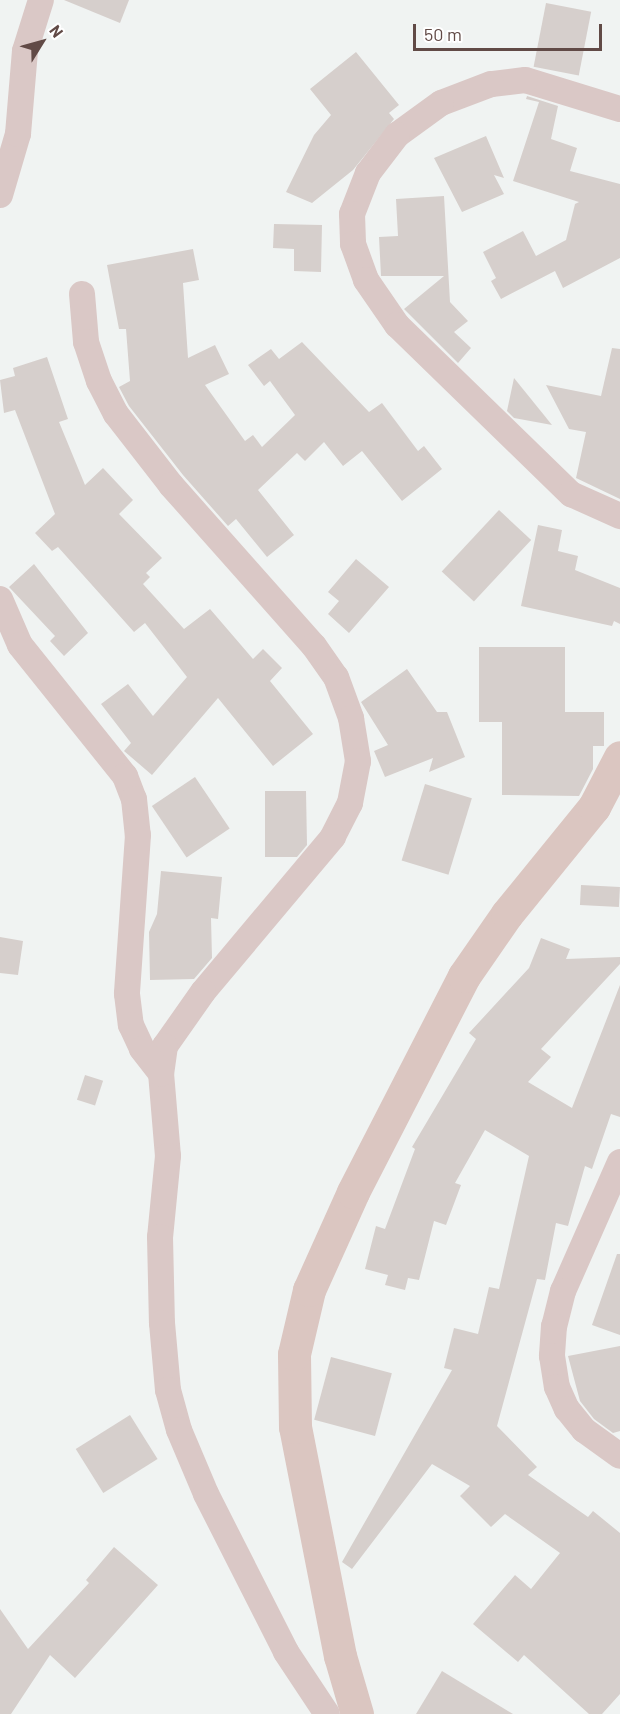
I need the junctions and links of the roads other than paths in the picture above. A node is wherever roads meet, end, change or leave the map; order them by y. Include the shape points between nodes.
1 (41, 0) edge
2 (620, 109) edge
3 (0, 195) edge
4 (82, 294) dead end
5 (620, 516) edge
6 (0, 599) edge
7 (620, 757) edge
8 (161, 1073) junction
9 (620, 1162) edge
10 (620, 1456) edge
11 (327, 1714) edge
12 (357, 1714) edge

1 - 3 street via 25,51 18,134
2 - 5 street via 525,80 491,84 441,103 397,135 368,173 352,214 353,244 366,280 397,325 571,494
4 - 8 street via 87,342 99,381 116,414 171,485 314,646 336,678 351,717 358,761 350,803 333,837 203,992 165,1046
6 - 8 street via 20,645 125,776 134,799 138,835 127,994 131,1026 142,1049
7 - 12 main road via 594,807 507,914 464,976 353,1192 309,1290 294,1354 295,1427 340,1656
8 - 11 street via 168,1156 160,1237 168,1390 206,1494 286,1652
9 - 10 street via 563,1291 554,1326 552,1356 557,1387 567,1409 584,1430

